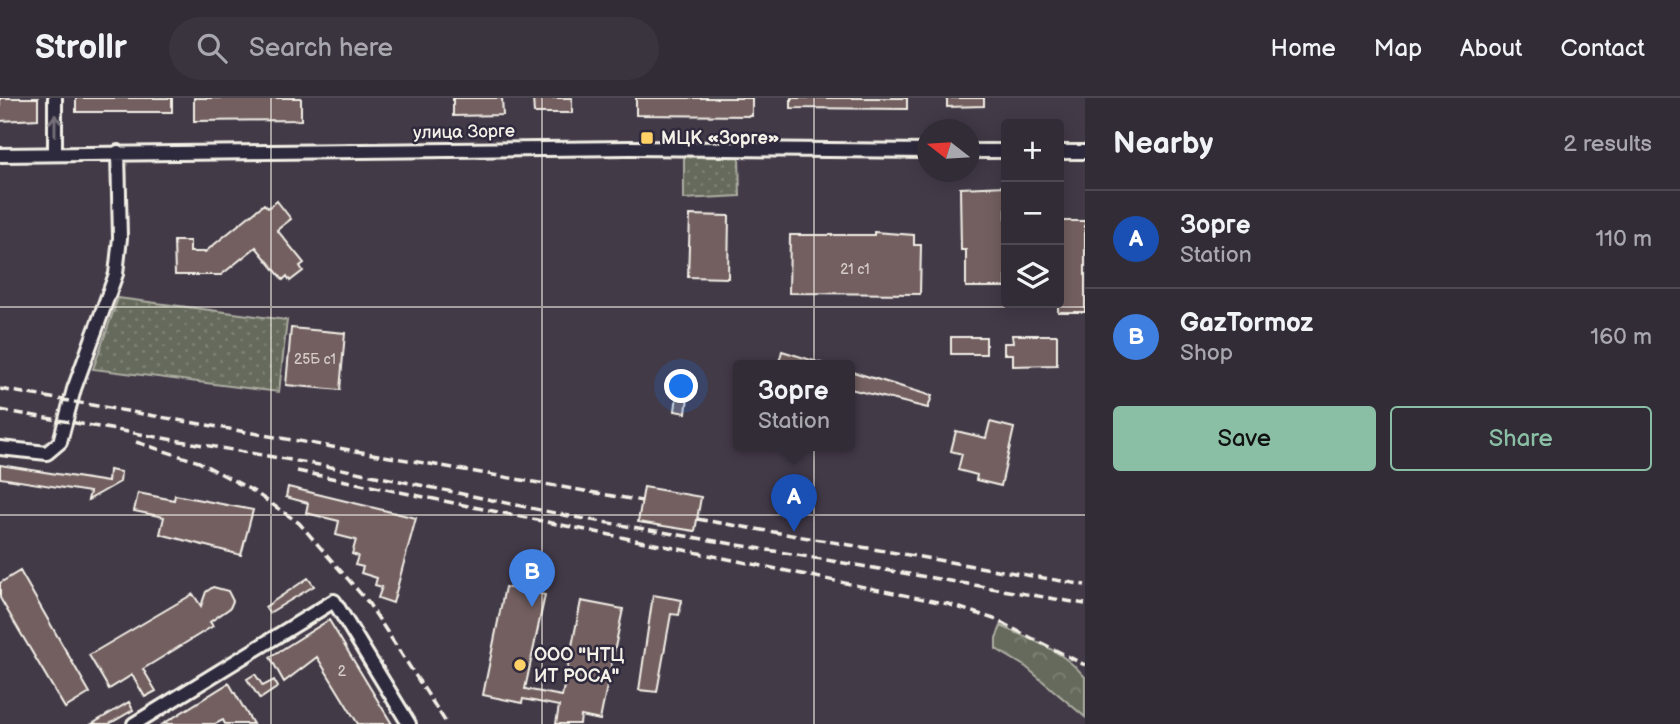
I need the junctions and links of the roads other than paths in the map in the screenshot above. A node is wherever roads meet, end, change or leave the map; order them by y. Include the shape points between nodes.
1 (55, 98) edge
2 (917, 150) edge
3 (980, 151) edge
4 (1001, 151) edge
5 (55, 152) junction
6 (118, 152) junction
7 (1064, 152) edge
8 (1085, 152) edge
9 (0, 155) edge
10 (0, 448) edge
11 (134, 724) edge
12 (409, 724) edge

5 -> 1 street
2 - 6 street, улица Зорге
3 - 4 street
5 - 6 street, улица Зорге
5 - 9 street, улица Зорге
6 - 10 street via 116,274 60,442 47,453
7 - 8 street
11 - 12 street via 334,601

